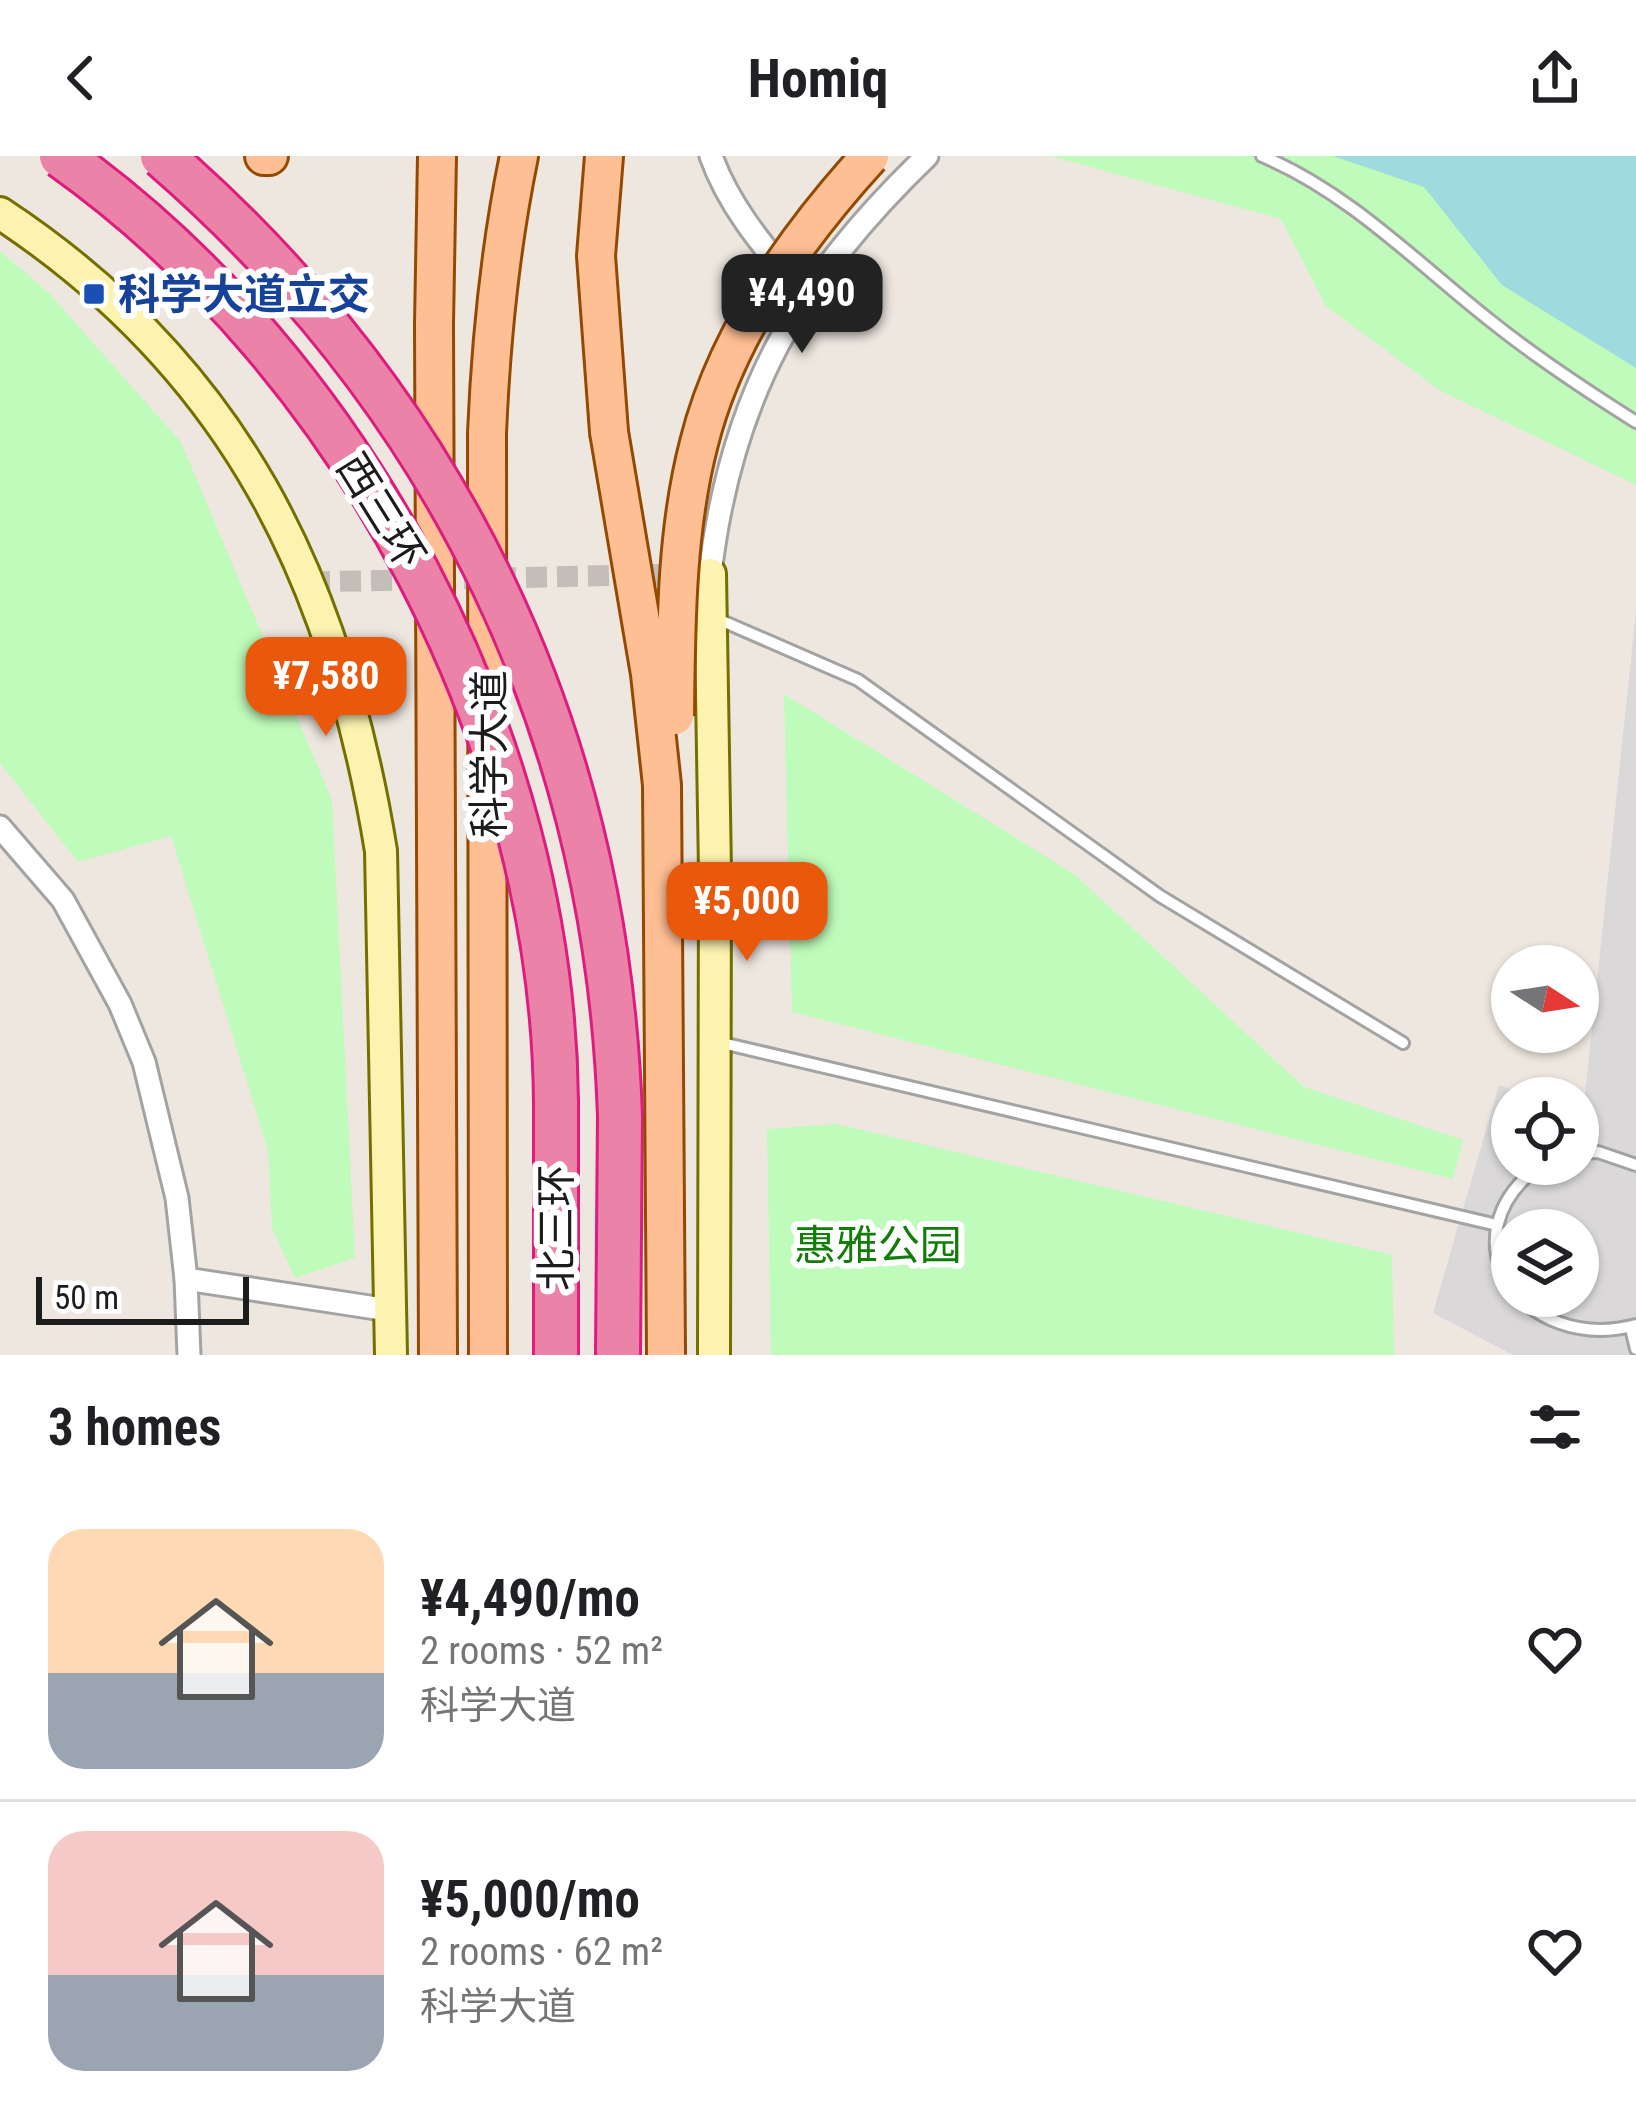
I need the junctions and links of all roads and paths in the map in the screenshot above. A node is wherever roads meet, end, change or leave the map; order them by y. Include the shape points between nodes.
1 (62, 156) edge
2 (161, 156) edge
3 (437, 156) edge
4 (519, 156) edge
5 (604, 156) edge
6 (711, 156) edge
7 (870, 156) edge
8 (927, 156) edge
9 (1262, 156) edge
10 (0, 213) edge
11 (806, 298) junction
12 (1636, 422) edge
13 (710, 574) joint
14 (710, 616) junction
15 (0, 827) edge
16 (663, 916) junction
17 (713, 1041) junction
18 (1403, 1043) dead end
19 (556, 1102) joint
20 (620, 1116) joint
21 (1599, 1152) edge
22 (1636, 1165) edge
23 (1491, 1224) edge
24 (186, 1279) junction
25 (389, 1310) junction
26 (1529, 1317) edge
27 (1634, 1327) edge
28 (1636, 1349) edge
29 (189, 1355) edge
30 (391, 1355) edge
31 (438, 1355) edge
32 (488, 1355) edge
33 (556, 1355) edge
34 (618, 1355) edge
35 (666, 1355) edge
36 (714, 1355) edge

1 - 19 highway, 西三环, bridge via 151,230 256,338 351,458 429,590 482,715 523,846 548,986
2 - 20 highway, 西三环, bridge via 248,235 358,364 403,422 485,562 541,692 584,831 611,978
3 - 31 main road
4 - 32 main road, 科学大道 via 487,433
5 - 16 main road, bridge via 596,256 609,432 650,674 662,784
6 - 11 street via 754,233
7 - 16 main road, bridge via 794,246 726,368 699,441 676,630 678,802
8 - 11 street via 847,240
9 - 12 lane via 1372,221 1493,323
10 - 25 main road via 122,308 194,388 287,534 344,675 381,850
11 - 13 street via 779,338 735,442
13 - 14 main road
14 - 17 main road
14 - 18 lane via 858,680 1160,896
15 - 24 street via 63,900 144,1062 177,1198
16 - 35 main road, bridge
17 - 23 lane
17 - 36 main road
19 - 33 highway, 北三环
20 - 34 highway, 北三环
21 - 22 lane
24 - 25 street
24 - 29 street
25 - 30 main road
26 - 27 lane via 1585,1339
27 - 28 lane

